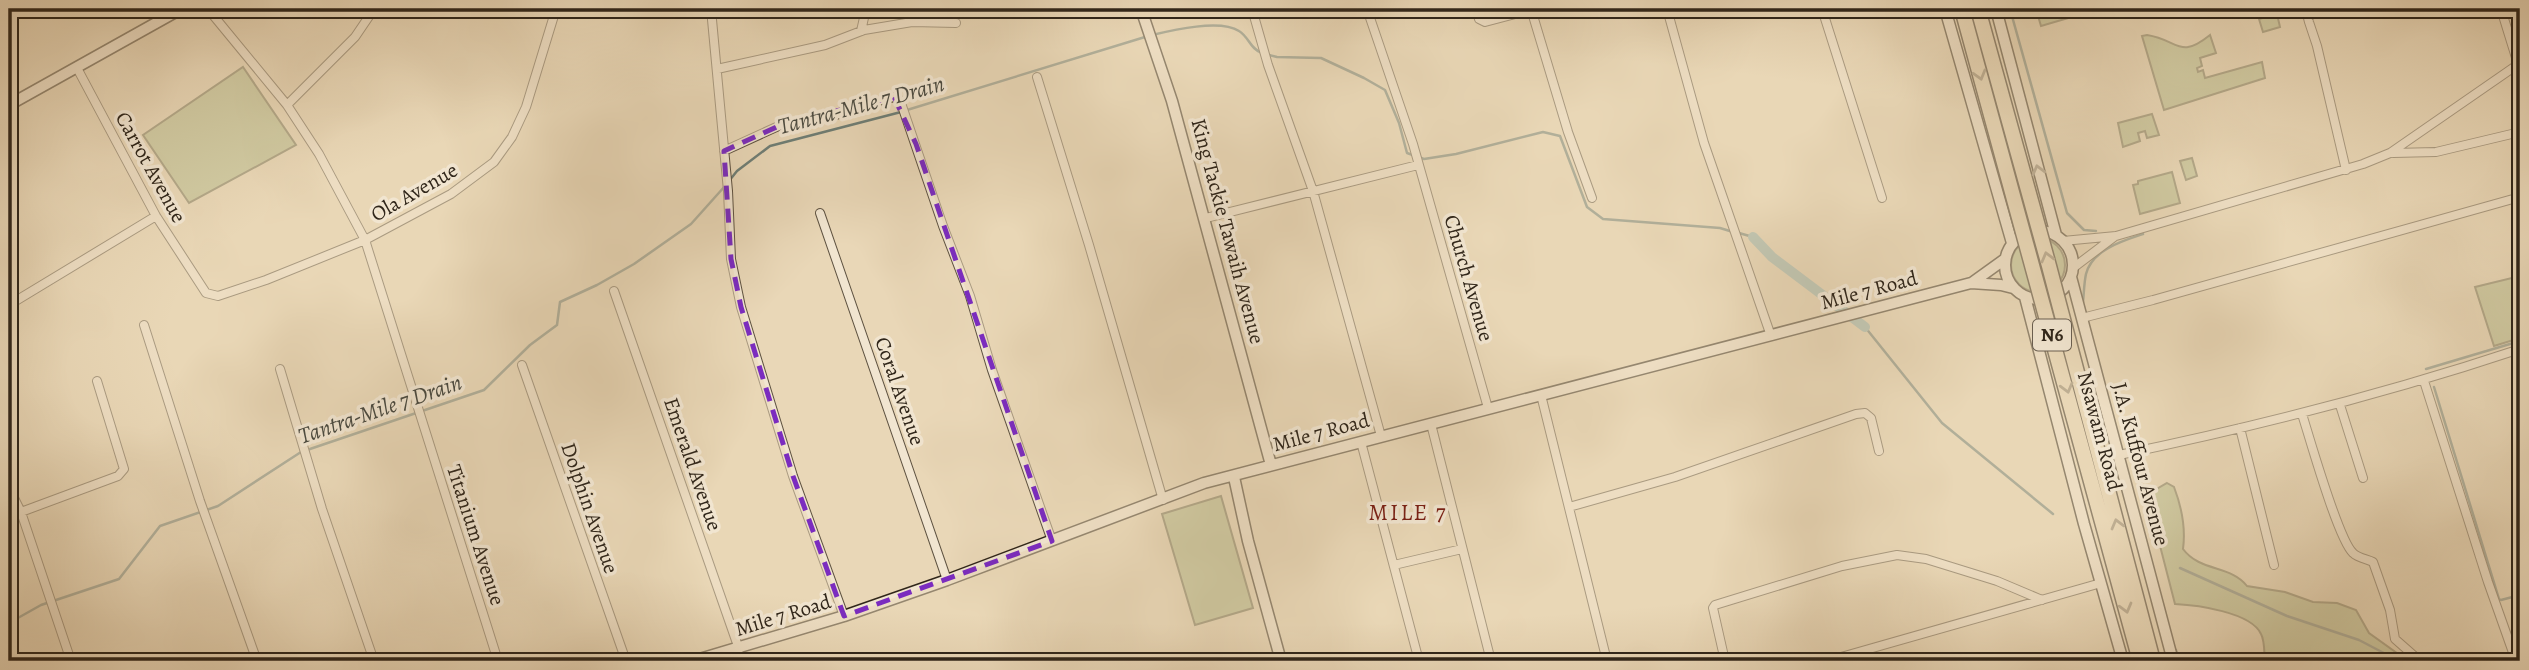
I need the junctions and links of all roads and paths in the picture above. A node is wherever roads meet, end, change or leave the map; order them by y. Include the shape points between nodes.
1 (181, 9) edge
2 (208, 9) edge
3 (374, 9) edge
4 (556, 9) edge
5 (711, 9) edge
6 (866, 9) edge
7 (1141, 9) edge
8 (1252, 9) edge
9 (1367, 9) edge
10 (1476, 9) edge
11 (1532, 9) edge
12 (1667, 9) edge
13 (1822, 9) edge
14 (1945, 9) edge
15 (1962, 9) edge
16 (1978, 9) edge
17 (1996, 9) edge
18 (2325, 9) edge
19 (2501, 9) edge
20 (956, 23) dead end
21 (861, 31) junction
22 (2519, 63) edge
23 (77, 68) junction
24 (717, 69) junction
25 (1037, 77) dead end
26 (287, 104) junction
27 (9, 106) edge
28 (2520, 132) edge
29 (724, 151) junction
30 (2390, 153) junction
31 (1417, 162) junction
32 (2346, 170) junction
33 (1313, 191) junction
34 (1592, 198) dead end
35 (1882, 198) dead end
36 (2520, 198) edge
37 (820, 213) dead end
38 (156, 216) junction
39 (1206, 218) junction
40 (2116, 236) junction
41 (2060, 238) junction
42 (365, 240) junction
43 (2012, 243) junction
44 (2005, 260) junction
45 (2072, 273) junction
46 (197, 281) joint
47 (1971, 283) junction
48 (2013, 288) junction
49 (614, 291) dead end
50 (2025, 296) junction
51 (9, 304) edge
52 (2082, 318) junction
53 (144, 325) dead end
54 (1771, 336) junction
55 (2520, 349) edge
56 (522, 365) dead end
57 (280, 369) dead end
58 (97, 381) dead end
59 (2424, 381) junction
60 (1541, 395) junction
61 (2340, 405) junction
62 (1488, 408) junction
63 (2302, 414) junction
64 (1431, 424) junction
65 (2240, 428) junction
66 (1381, 436) junction
67 (1361, 442) junction
68 (1879, 451) dead end
69 (2119, 455) junction
70 (1271, 465) junction
71 (1234, 477) junction
72 (2363, 478) dead end
73 (9, 488) edge
74 (1163, 500) junction
75 (1569, 507) junction
76 (21, 512) junction
77 (1052, 541) junction
78 (1462, 549) junction
79 (1394, 565) junction
80 (2274, 565) dead end
81 (947, 580) junction
82 (2101, 583) junction
83 (2042, 600) junction
84 (844, 616) junction
85 (739, 649) junction
86 (71, 661) edge
87 (257, 661) edge
88 (374, 661) edge
89 (498, 661) edge
90 (626, 661) edge
91 (693, 661) edge
92 (1281, 661) edge
93 (1419, 661) edge
94 (1491, 661) edge
95 (1607, 661) edge
96 (1725, 661) edge
97 (1828, 661) edge
98 (2123, 661) edge
99 (2140, 661) edge
100 (2153, 661) edge
101 (2173, 661) edge
102 (2420, 661) edge
103 (2516, 661) edge

1 - 23 street
2 - 26 street, Titanium Avenue
3 - 26 street via 355,37
4 - 42 street, Ola Avenue via 526,107 494,162 451,194
5 - 24 street
6 - 21 street
7 - 39 street, King Tackie Tawaih Avenue
8 - 33 street
9 - 31 street, Church Avenue
10 - 11 street via 1485,22
11 - 34 street via 1567,132
12 - 54 street via 1704,143
13 - 35 street
14 - 43 street
15 -> 99 highway, Nsawam Road / N6, bridge
100 -> 16 highway, Nsawam Road / N6, bridge
41 -> 17 street
18 - 32 street via 2308,18
19 - 22 street
20 - 21 street via 912,22
21 - 24 street via 825,45
22 - 30 street
23 - 27 street
23 - 38 street, Carrot Avenue
24 - 29 street
25 - 74 street
26 - 42 street, Titanium Avenue
28 - 30 street via 2436,152
29 - 77 street via 783,124 836,115 888,98 900,100
29 - 84 street via 731,259 741,307 793,477
30 - 32 street
31 - 33 street
31 - 62 street, Church Avenue
32 - 40 street
33 - 39 street
33 - 66 street
36 - 52 street
37 - 81 street, Coral Avenue
38 - 46 street, Carrot Avenue
38 - 51 street
39 - 70 street, King Tackie Tawaih Avenue
40 - 41 street
40 - 45 street
41 - 43 street via 2041,231 2025,233
41 - 45 street via 2070,251
42 - 46 street, Ola Avenue via 219,296 206,293
42 - 89 street, Titanium Avenue
43 - 44 street
44 - 47 street
44 - 48 street
45 - 50 street via 2060,292 2043,299
45 - 52 street, J.A. Kuffour Avenue
47 - 48 street
47 - 54 street, Mile 7 Road
48 - 50 street
49 - 85 street, Emerald Avenue
50 - 82 street
52 - 69 street, J.A. Kuffour Avenue
53 - 87 street
54 - 60 street, Mile 7 Road
55 - 59 street
56 - 90 street, Dolphin Avenue
57 - 88 street
58 - 76 street via 124,469 118,476
59 - 61 street
59 - 103 street
60 - 62 street, Mile 7 Road
60 - 75 street
61 - 63 street
61 - 72 street
62 - 64 street, Mile 7 Road
63 - 65 street
63 - 102 street via 2348,547 2373,562 2395,639
64 - 66 street, Mile 7 Road
64 - 78 street
65 - 69 street
65 - 80 street
66 - 67 street, Mile 7 Road
67 - 70 street, Mile 7 Road
67 - 79 street
68 - 75 street via 1871,418 1856,414 1675,477
69 - 101 street, J.A. Kuffour Avenue
70 - 71 street, Mile 7 Road
71 - 74 street, Mile 7 Road via 1204,483
71 - 92 street
73 - 76 street
74 - 77 street, Mile 7 Road
75 - 95 street
76 - 86 street
77 - 81 street, Mile 7 Road
78 - 79 street
78 - 94 street
79 - 93 street
81 - 84 street, Mile 7 Road
82 - 83 street
82 - 98 street
83 - 96 street via 1926,559 1870,558 1715,605
83 - 97 street
84 - 85 street, Mile 7 Road
85 - 91 street, Mile 7 Road

